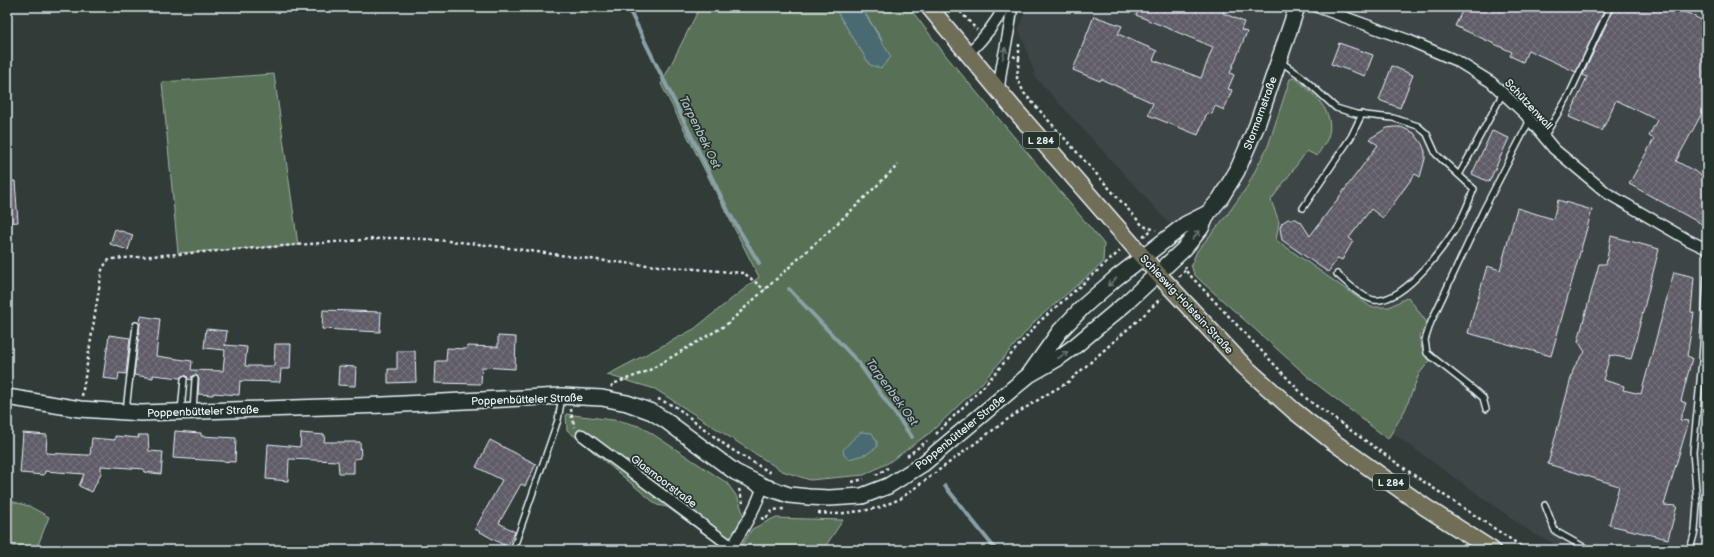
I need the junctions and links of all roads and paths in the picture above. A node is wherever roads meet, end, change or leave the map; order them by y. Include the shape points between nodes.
1 (929, 7) edge
2 (956, 7) edge
3 (1004, 7) edge
4 (1012, 7) edge
5 (1297, 7) edge
6 (1317, 7) edge
7 (1610, 7) edge
8 (984, 37) junction
9 (1004, 51) junction
10 (968, 54) junction
11 (1278, 60) junction
12 (999, 91) junction
13 (1503, 93) junction
14 (1362, 114) junction
15 (1530, 120) junction
16 (1544, 137) junction
17 (898, 165) dead end
18 (1459, 175) junction
19 (1303, 208) dead end
20 (1208, 213) junction
21 (1152, 230) junction
22 (1167, 240) junction
23 (1131, 244) junction
24 (1707, 249) edge
25 (1179, 254) junction
26 (1143, 258) junction
27 (1157, 273) junction
28 (1337, 274) dead end
29 (1707, 277) edge
30 (766, 290) junction
31 (136, 325) dead end
32 (1029, 375) junction
33 (184, 379) dead end
34 (195, 379) dead end
35 (562, 396) junction
36 (7, 397) edge
37 (602, 398) junction
38 (80, 409) junction
39 (572, 409) dead end
40 (1486, 409) dead end
41 (187, 412) junction
42 (126, 413) junction
43 (582, 434) joint
44 (934, 435) dead end
45 (929, 439) dead end
46 (903, 459) dead end
47 (892, 466) dead end
48 (851, 482) dead end
49 (763, 486) junction
50 (1545, 505) dead end
51 (734, 548) edge
52 (513, 550) edge
53 (1492, 550) edge
54 (1527, 550) edge
55 (1589, 550) edge
56 (1690, 550) edge

1 - 10 main road, Schleswig-Holstein-Straße / L 284
2 - 8 path
3 - 8 street
4 - 9 street
5 - 11 main road, Stormarnstraße
6 - 13 street, Schützenwall via 1408,40 1456,61 1491,82
7 - 16 lane via 1569,95
8 - 10 street
12 -> 9 street
9 - 21 path via 1019,59 1017,78 1024,92 1143,226
10 - 12 main road, Schleswig-Holstein-Straße / L 284
11 - 14 lane via 1301,76 1336,108
11 - 20 main road, Stormarnstraße via 1257,126 1237,171 1220,200
12 - 23 main road, Schleswig-Holstein-Straße / L 284
13 - 15 street, Schützenwall
13 - 18 lane
14 - 18 lane via 1393,118 1418,126 1427,134 1436,154
14 - 19 lane via 1351,137
15 - 16 street, Schützenwall
15 - 40 lane via 1483,212 1425,340 1427,353 1483,398
16 - 24 street, Schützenwall via 1554,149 1607,192
17 - 30 path
18 - 28 lane via 1474,188 1462,218 1420,275 1387,299 1373,300 1355,290
20 - 22 main road, Stormarnstraße via 1186,224
25 -> 20 main road, Stormarnstraße via 1201,228
21 - 22 path via 1158,230
21 - 23 path
22 - 26 main road, Stormarnstraße
23 - 26 main road, Schleswig-Holstein-Straße / L 284
23 - 44 path via 1115,254 1039,322 984,386
25 - 27 main road, Stormarnstraße
25 - 54 path via 1186,261 1185,270 1308,400 1418,478
26 - 27 main road, Schleswig-Holstein-Straße / L 284
26 -> 32 main road, Poppenbütteler Straße via 1116,278 1060,331
32 -> 27 main road, Poppenbütteler Straße via 1075,346 1121,308
27 - 53 main road, Schleswig-Holstein-Straße / L 284 via 1239,361 1293,410 1413,498
29 - 56 lane via 1693,452 1697,503 1695,531
30 - 37 path via 726,324 648,371 613,384
30 - 38 path via 744,273 576,258 426,238 388,238 112,259 107,261 102,270
31 - 42 lane
32 - 49 main road, Poppenbütteler Straße via 923,464 888,486 862,496 823,498 789,494
33 - 41 lane
34 - 41 lane
35 - 37 main road, Poppenbütteler Straße
35 - 41 main road, Poppenbütteler Straße
35 - 52 lane via 558,420
36 - 38 main road, Poppenbütteler Straße
37 - 49 main road, Poppenbütteler Straße via 652,412 735,472
38 - 42 main road, Poppenbütteler Straße
39 - 43 path via 576,428
41 - 42 main road, Poppenbütteler Straße
43 - 51 street, Glasmoorstraße
45 - 46 path
47 - 48 path via 870,478
49 - 51 street, Glasmoorstraße
50 - 55 lane via 1555,531

